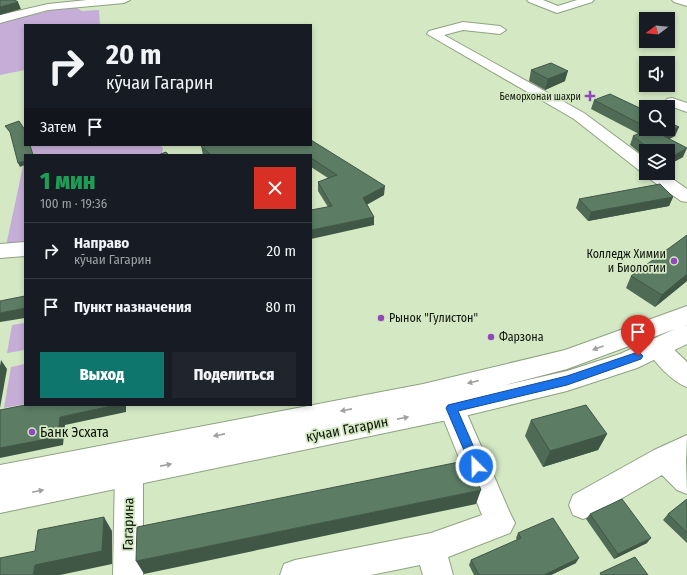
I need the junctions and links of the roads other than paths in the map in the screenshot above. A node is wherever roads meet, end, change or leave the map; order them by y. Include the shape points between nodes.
1 (124, 0) edge
2 (533, 0) edge
3 (588, 0) edge
4 (678, 0) edge
5 (93, 2) edge
6 (687, 3) edge
7 (0, 19) edge
8 (500, 30) dead end
9 (470, 70) dead end
10 (548, 100) junction
11 (675, 103) edge
12 (687, 108) edge
13 (639, 162) edge
14 (663, 180) edge
15 (687, 197) edge
16 (24, 249) edge
17 (0, 251) edge
18 (687, 314) edge
19 (687, 334) edge
20 (658, 348) junction
21 (687, 377) edge
22 (452, 408) junction
23 (675, 453) edge
24 (129, 472) junction
25 (0, 478) edge
26 (687, 481) edge
27 (0, 499) edge
28 (583, 505) dead end
29 (434, 561) edge
30 (128, 575) edge
31 (295, 575) edge

1 - 5 street
2 - 3 street via 556,10
4 - 6 street
5 - 7 street via 48,7
8 - 10 street via 463,26 433,34
9 - 10 street via 531,101
10 - 13 street via 579,116
11 - 12 street
14 - 15 street
16 - 17 street
18 -> 25 highway, кӯчаи Гагарин via 568,359 431,393
19 - 20 highway, кӯчаи Гагарин
20 - 21 street
20 - 22 highway, кӯчаи Гагарин via 567,381
24 -> 22 highway, кӯчаи Гагарин
22 - 29 street via 500,523
23 - 26 street
23 - 28 street
27 -> 24 highway, кӯчаи Гагарин
24 - 30 street, Гагарина
29 - 31 street

